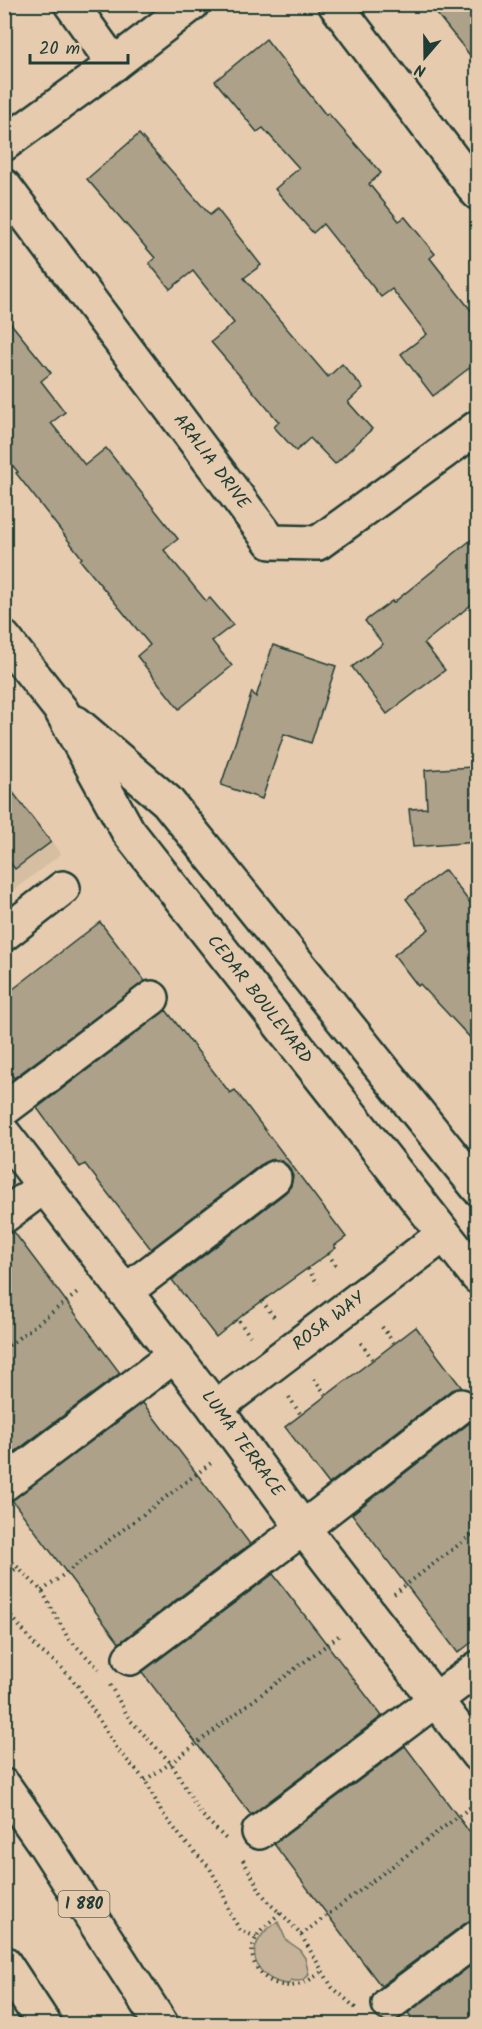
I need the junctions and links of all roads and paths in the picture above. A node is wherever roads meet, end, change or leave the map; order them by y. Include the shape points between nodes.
1 (70, 4) edge
2 (192, 4) edge
3 (335, 4) edge
4 (114, 64) junction
5 (4, 144) edge
6 (4, 186) edge
7 (477, 193) edge
8 (477, 427) edge
9 (4, 638) edge
10 (61, 710) junction
11 (63, 888) dead end
12 (4, 934) edge
13 (152, 998) dead end
14 (4, 1109) edge
15 (4, 1134) edge
16 (274, 1178) dead end
17 (44, 1186) junction
18 (477, 1188) edge
19 (4, 1216) edge
20 (443, 1235) junction
21 (328, 1254) dead end
22 (338, 1268) dead end
23 (308, 1269) dead end
24 (477, 1277) edge
25 (318, 1284) dead end
26 (81, 1292) dead end
27 (125, 1292) junction
28 (262, 1301) dead end
29 (274, 1317) dead end
30 (239, 1321) dead end
31 (382, 1327) dead end
32 (250, 1336) dead end
33 (361, 1343) dead end
34 (394, 1343) dead end
35 (4, 1349) edge
36 (175, 1355) junction
37 (373, 1360) dead end
38 (314, 1379) dead end
39 (327, 1396) dead end
40 (289, 1397) dead end
41 (461, 1406) dead end
42 (216, 1408) junction
43 (301, 1415) dead end
44 (211, 1463) dead end
45 (4, 1484) edge
46 (303, 1528) junction
47 (477, 1530) edge
48 (4, 1554) edge
49 (18, 1567) junction
50 (4, 1577) edge
51 (42, 1591) junction
52 (393, 1594) dead end
53 (4, 1607) edge
54 (341, 1634) dead end
55 (117, 1665) joint
56 (477, 1668) edge
57 (108, 1681) dead end
58 (435, 1700) junction
59 (477, 1755) edge
60 (171, 1763) junction
61 (146, 1780) junction
62 (4, 1786) edge
63 (472, 1806) dead end
64 (243, 1843) junction
65 (280, 1913) junction
66 (301, 1935) junction
67 (256, 1937) junction
68 (477, 1937) edge
69 (4, 1963) edge
70 (322, 1972) junction
71 (377, 2011) joint
72 (44, 2025) edge
73 (161, 2025) edge

1 - 4 main road
2 - 4 main road
3 - 7 main road
4 - 5 main road
6 - 8 main road, ARALIA DRIVE via 271,542 318,543
9 - 10 main road, CEDAR BOULEVARD
10 - 18 main road, CEDAR BOULEVARD via 167,801
10 - 20 main road, CEDAR BOULEVARD via 128,831
11 - 12 main road
13 - 14 main road
15 - 17 main road, LUMA TERRACE
16 - 27 main road
17 - 19 main road
17 - 27 main road, LUMA TERRACE
20 - 24 main road, CEDAR BOULEVARD
20 - 42 main road, ROSA WAY
21 - 22 path
23 - 25 path
26 - 35 path
27 - 36 main road, LUMA TERRACE
28 - 29 path
30 - 32 path
31 - 34 path
33 - 37 path
36 - 42 main road, LUMA TERRACE
36 - 45 main road
38 - 39 path
40 - 43 path
41 - 46 main road
42 - 46 main road, LUMA TERRACE
44 - 51 path
46 - 55 main road
46 - 58 main road, LUMA TERRACE
47 - 52 path
48 - 49 path
49 - 50 path
49 - 51 path
51 - 55 path via 68,1638
53 - 61 path via 38,1649 62,1667 78,1686 118,1750
54 - 60 path
56 - 58 main road
57 - 60 path via 130,1720
58 - 59 main road, LUMA TERRACE
58 - 64 main road
60 - 61 path
60 - 64 path via 201,1814
61 - 67 path via 161,1811 209,1867 240,1930
62 - 73 main road, I 880
63 - 66 path
64 - 65 path via 262,1894
65 - 66 path
65 - 67 path
66 - 70 path
67 - 70 path via 253,1956 265,1979 282,1986 299,1985
68 - 71 main road
69 - 72 main road
70 - 71 path via 332,1987

